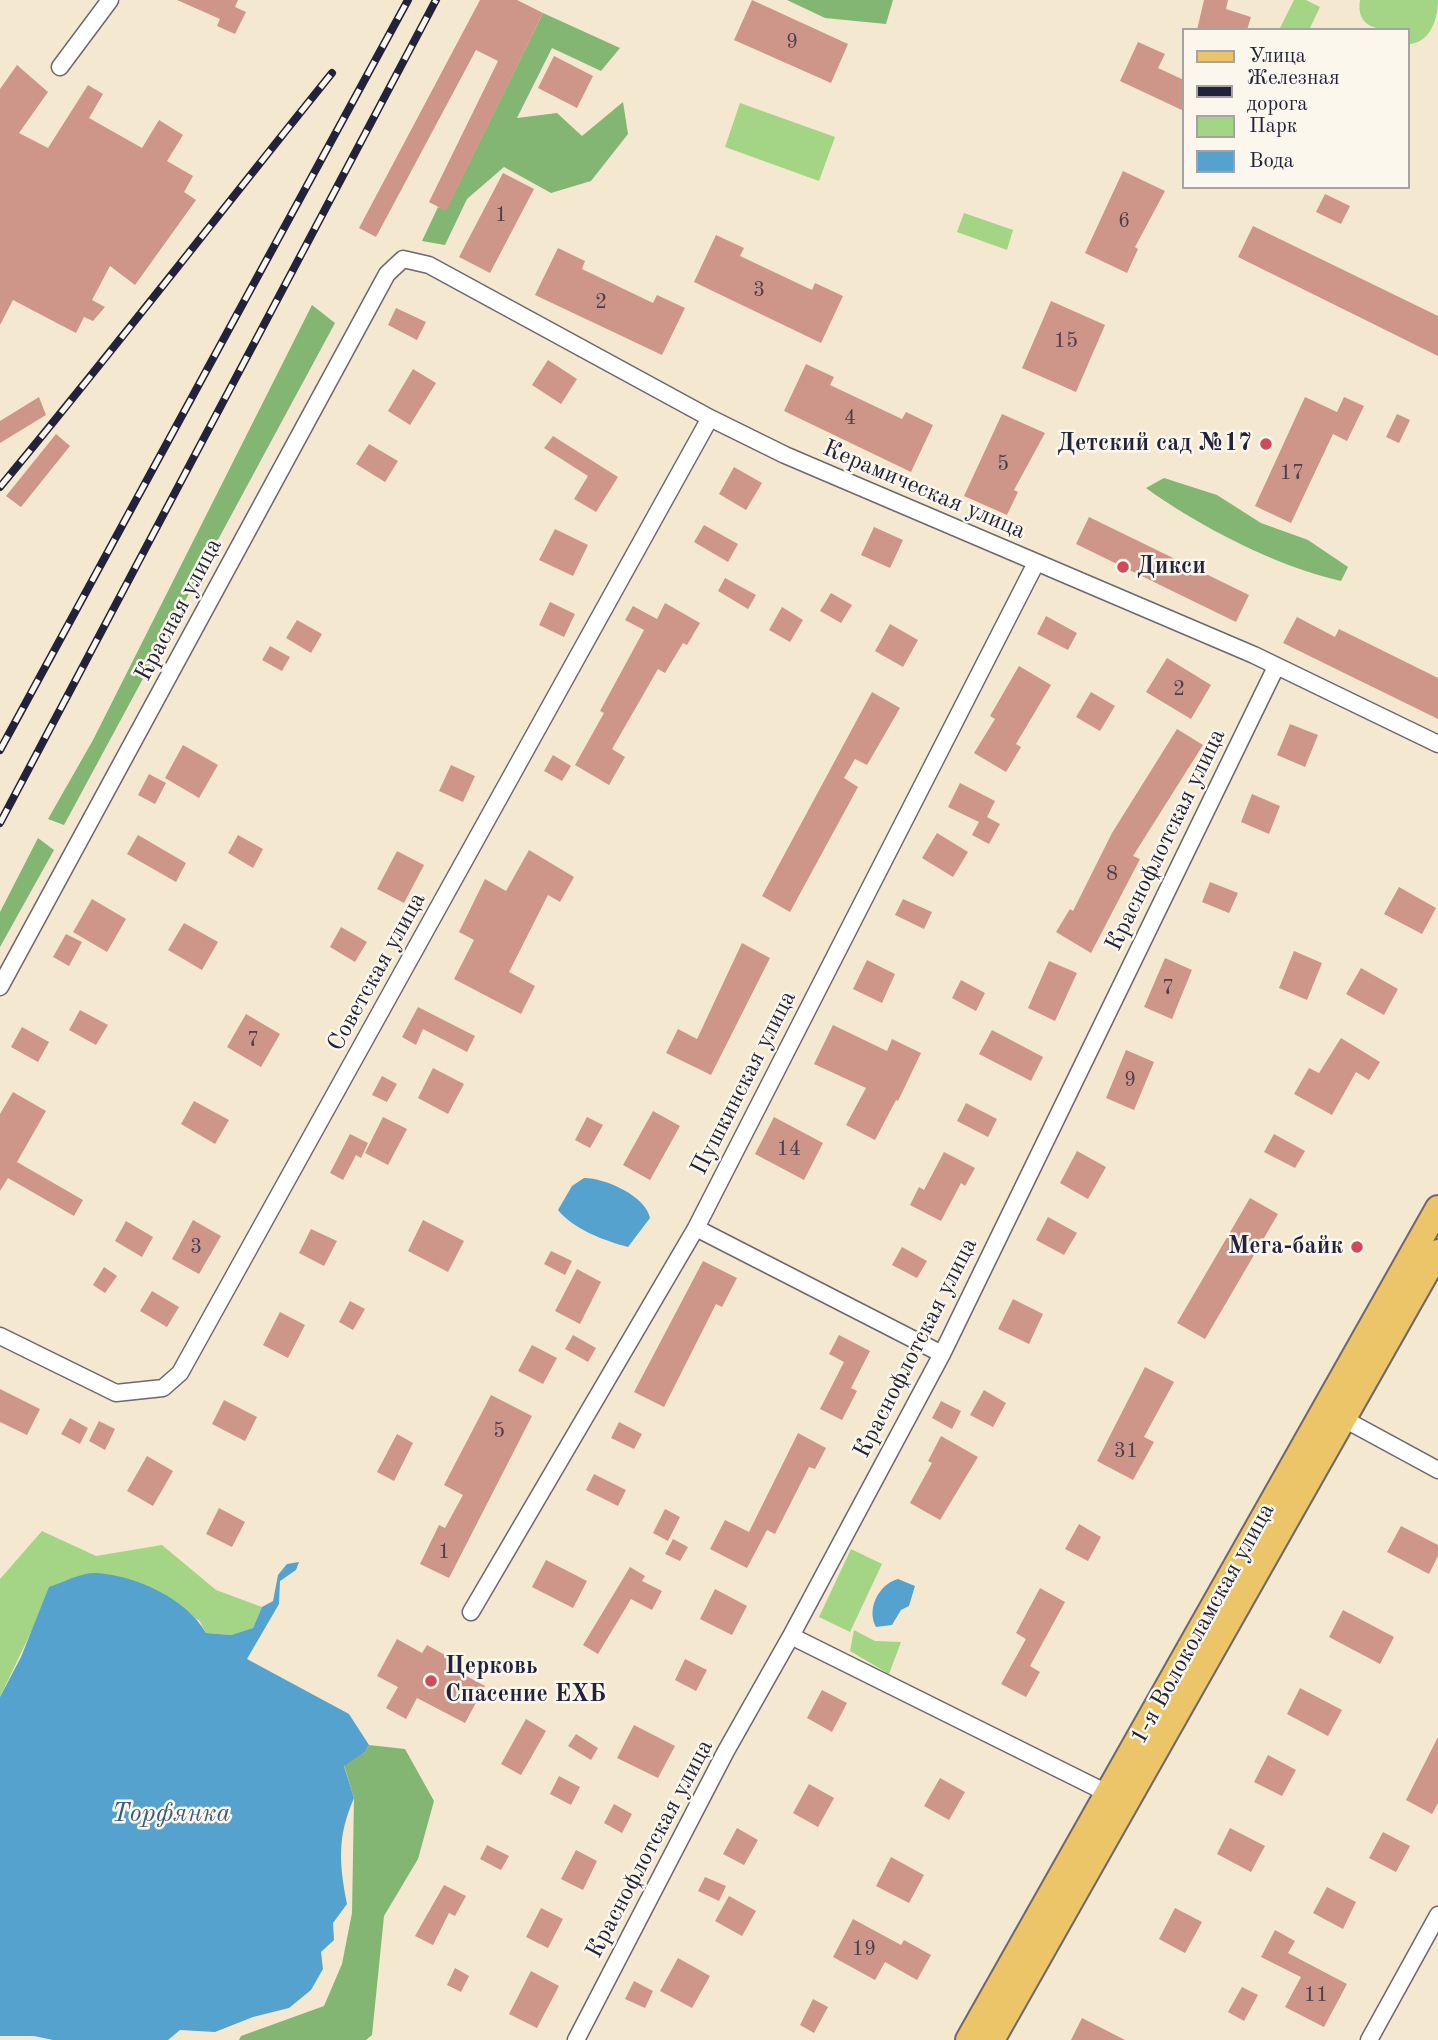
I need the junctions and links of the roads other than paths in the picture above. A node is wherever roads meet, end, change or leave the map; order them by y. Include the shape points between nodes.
1 (110, 0) edge
2 (60, 67) dead end
3 (403, 259) joint
4 (710, 418) junction
5 (1036, 563) junction
6 (1276, 667) junction
7 (1438, 744) edge
8 (0, 987) edge
9 (1438, 1208) edge
10 (696, 1228) junction
11 (1438, 1252) edge
12 (0, 1336) edge
13 (942, 1354) junction
14 (1344, 1419) junction
15 (1438, 1470) edge
16 (471, 1612) dead end
17 (792, 1636) junction
18 (1107, 1793) junction
19 (1438, 1915) edge
20 (576, 2040) edge
21 (968, 2040) edge
22 (992, 2040) edge
23 (1369, 2040) edge

1 - 2 street
3 - 4 street, Керамическая улица via 429,265
3 - 8 street, Красная улица via 387,274
4 - 5 street, Керамическая улица
4 - 12 street, Советская улица via 180,1373 163,1388 116,1393
5 - 6 street, Керамическая улица
5 - 10 street, Пушкинская улица
6 - 7 street, Керамическая улица
6 - 13 street, Краснофлотская улица
9 - 18 main road, 1-я Волоколамская улица
10 - 13 street
10 - 16 street, Пушкинская улица
11 - 14 main road, 1-я Волоколамская улица
13 - 17 street, Краснофлотская улица
14 - 15 street
14 - 22 main road, 1-я Волоколамская улица
17 - 18 street
17 - 20 street, Краснофлотская улица via 726,1751
18 - 21 main road, 1-я Волоколамская улица
19 - 23 street

